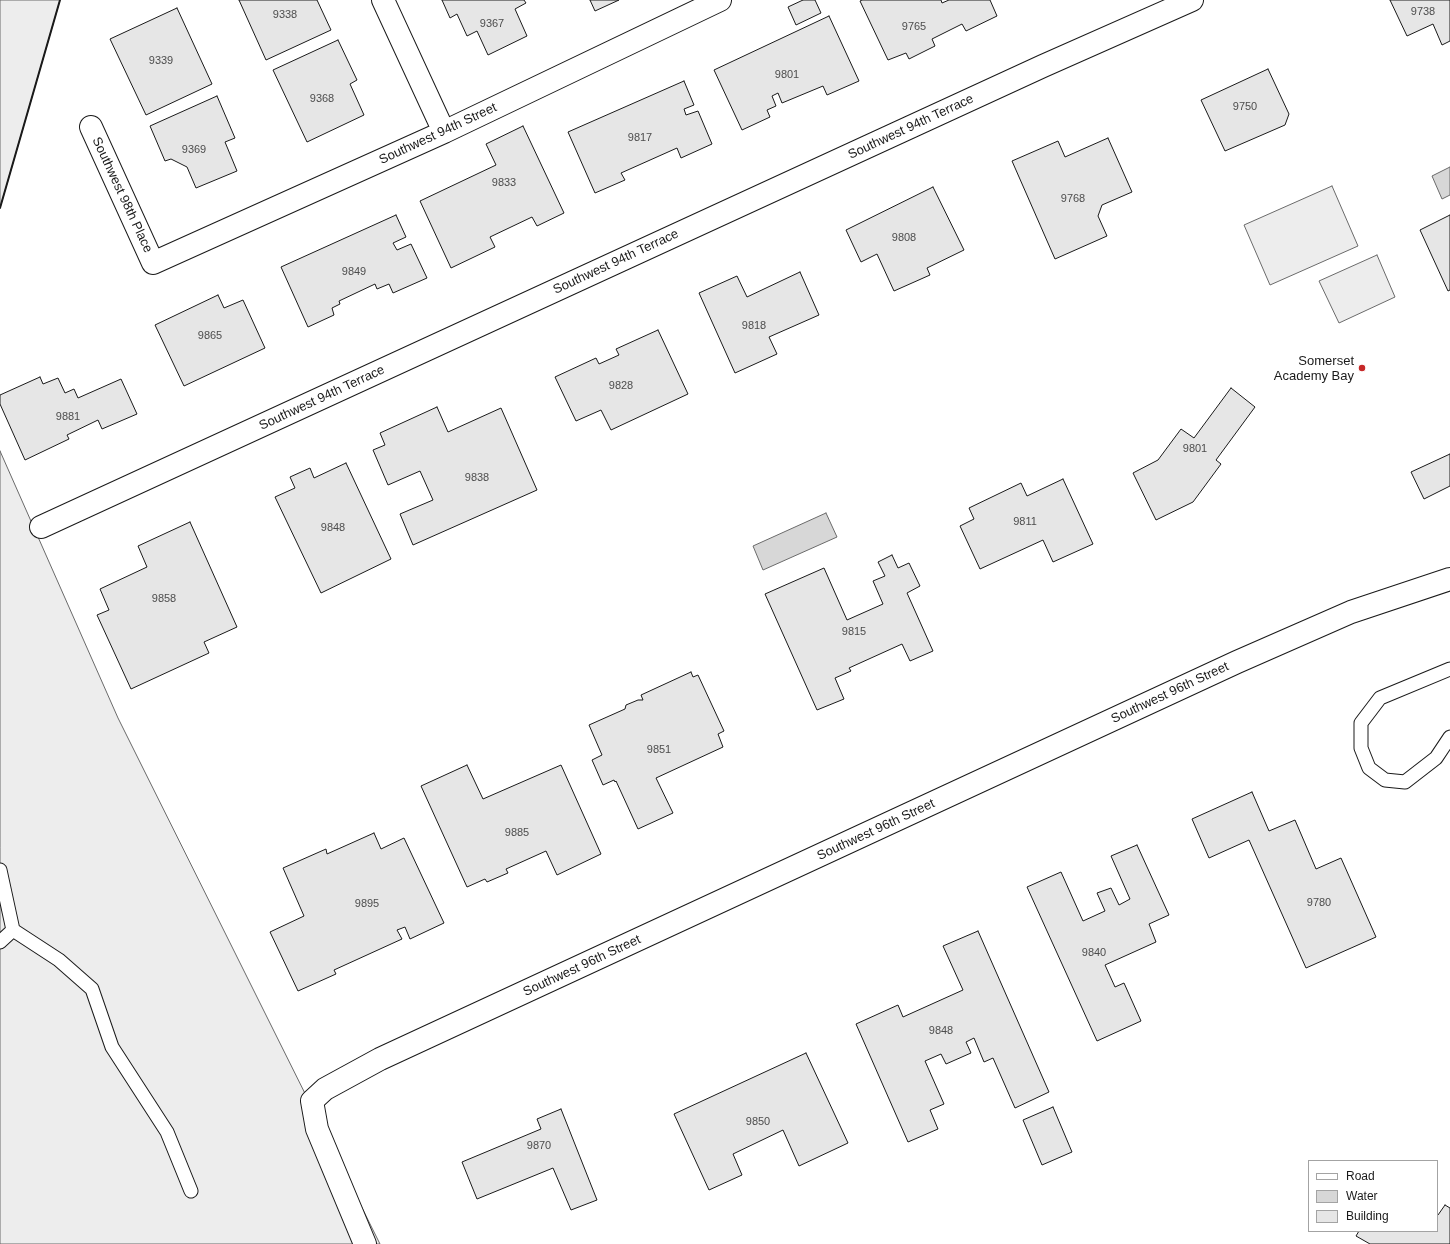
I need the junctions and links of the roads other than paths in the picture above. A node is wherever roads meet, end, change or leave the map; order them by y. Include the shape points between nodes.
1 (383, 0) edge
2 (720, 0) edge
3 (1192, 0) edge
4 (91, 127) dead end
5 (444, 132) junction
6 (153, 263) joint
7 (41, 527) dead end
8 (1450, 578) edge
9 (1450, 668) edge
10 (1450, 737) edge
11 (0, 870) edge
12 (13, 930) junction
13 (0, 942) edge
14 (191, 1191) dead end
15 (365, 1244) edge

1 - 5 street
2 - 5 street, Southwest 94th Street
3 - 7 street, Southwest 94th Terrace
4 - 6 street, Southwest 98th Place
5 - 6 street, Southwest 94th Street
8 - 15 street, Southwest 96th Street via 1351,612 1237,662 380,1059 325,1090 312,1101 317,1130
9 - 10 lane via 1380,698 1361,723 1361,748 1369,768 1385,780 1405,782 1436,758
11 - 12 lane
12 - 13 lane
12 - 14 lane via 59,960 92,989 112,1047 167,1132

